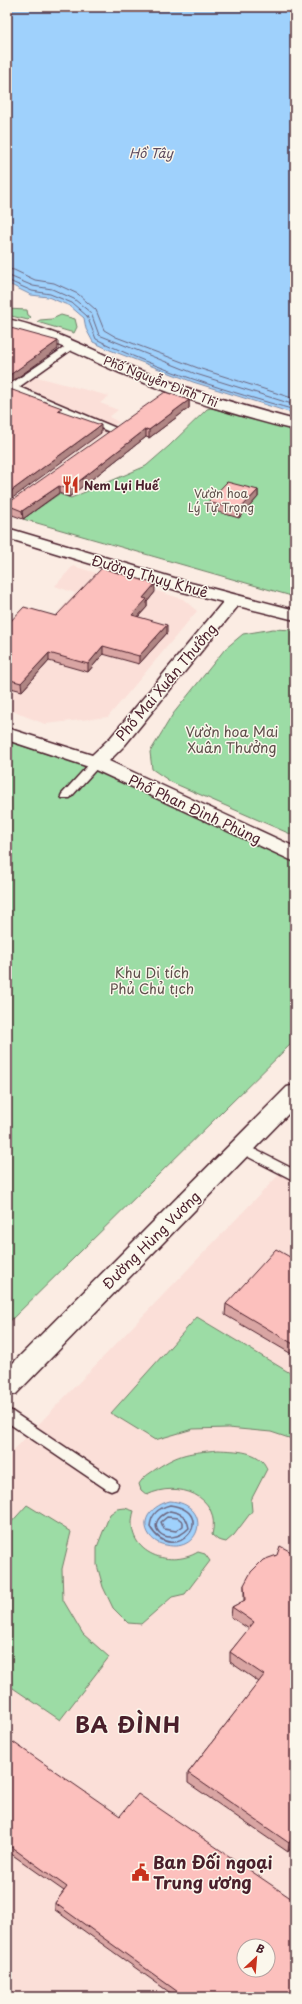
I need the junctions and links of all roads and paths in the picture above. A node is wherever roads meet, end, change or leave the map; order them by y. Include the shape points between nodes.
1 (7, 324) edge
2 (74, 345) junction
3 (9, 389) edge
4 (295, 425) edge
5 (113, 430) edge
6 (7, 533) edge
7 (234, 600) junction
8 (295, 615) edge
9 (7, 734) edge
10 (96, 763) junction
11 (66, 796) dead end
12 (295, 855) edge
13 (295, 1093) edge
14 (242, 1148) junction
15 (295, 1176) edge
16 (7, 1386) edge
17 (7, 1414) edge
18 (111, 1485) dead end

1 - 2 main road, Phố Nguyễn Đình Thi via 48,334
2 - 3 lane
2 - 4 main road, Phố Nguyễn Đình Thi via 170,391
3 - 5 lane
6 - 7 main road, Đường Thụy Khuê
7 - 8 main road, Đường Thụy Khuê
7 - 10 main road, Phố Mai Xuân Thưởng via 118,741
9 - 10 main road, Phố Phan Đình Phùng
10 - 11 lane
10 - 12 main road, Phố Phan Đình Phùng
13 - 14 main road, Đường Hùng Vương
14 - 15 lane
14 - 16 main road, Đường Hùng Vương
17 - 18 lane

